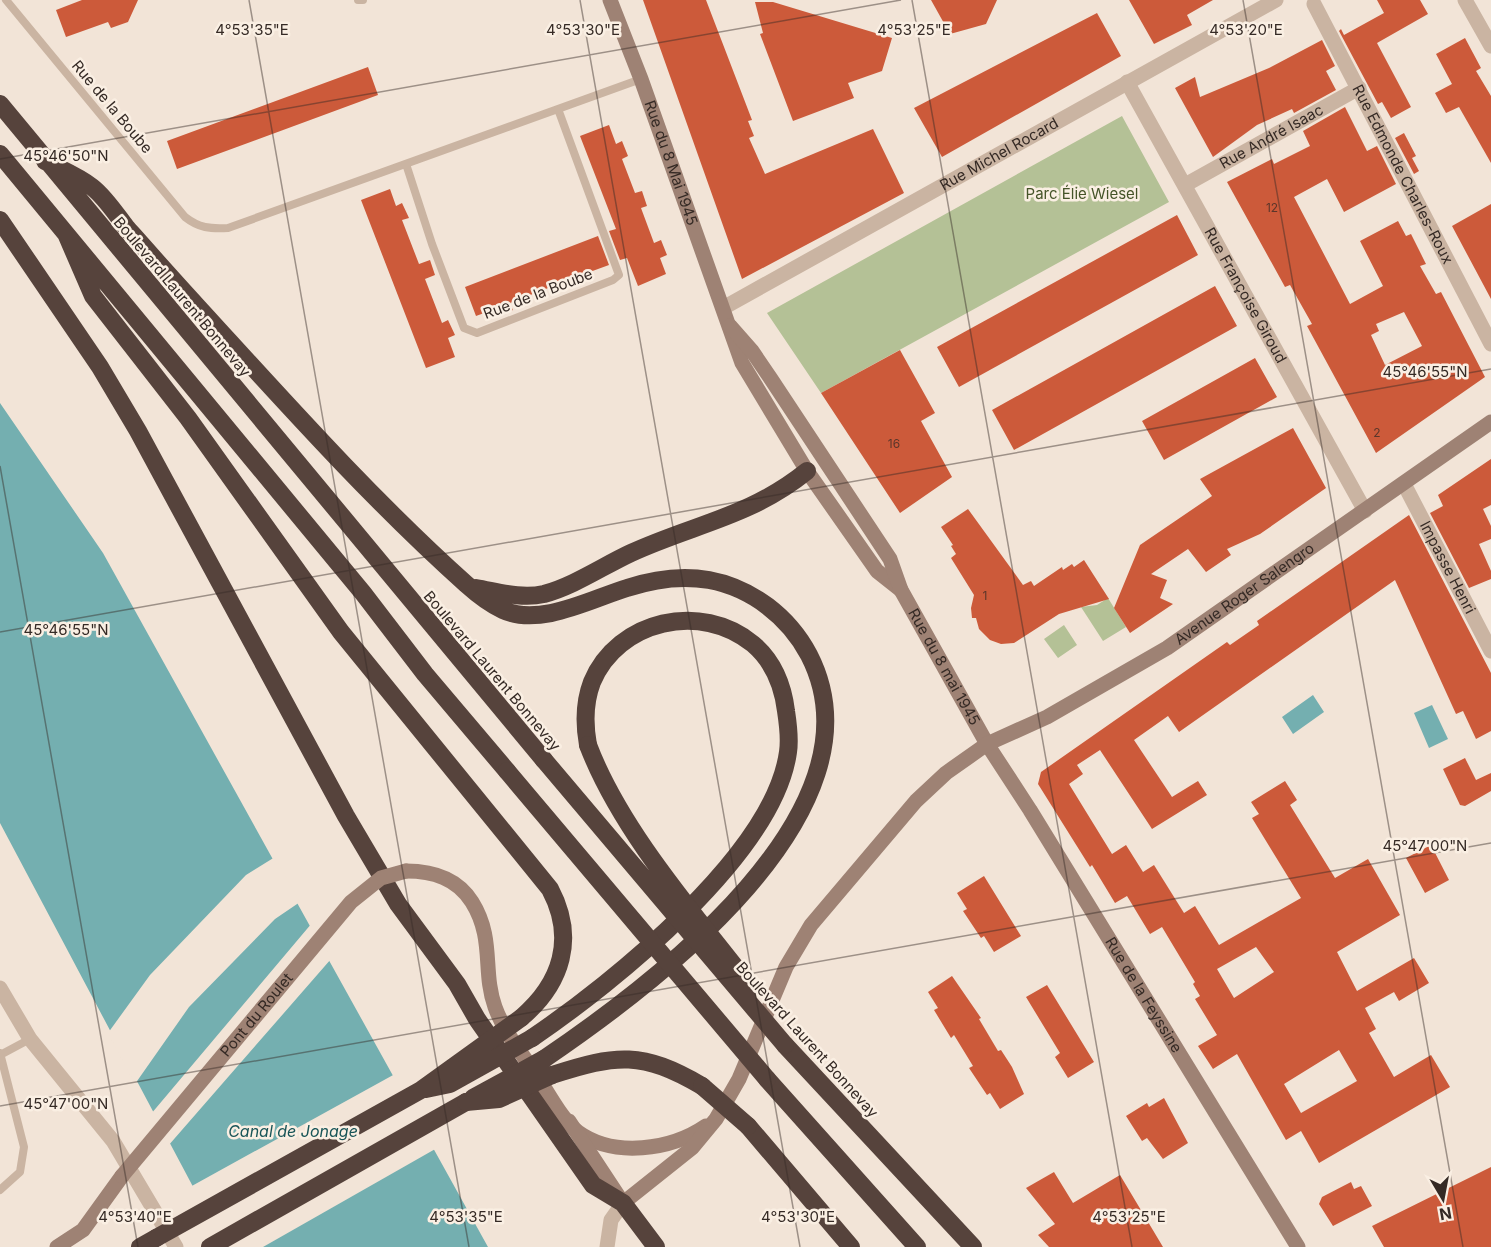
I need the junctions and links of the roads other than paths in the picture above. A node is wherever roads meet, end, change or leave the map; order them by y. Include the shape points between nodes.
1 (6, 0) edge
2 (358, 0) edge
3 (363, 0) edge
4 (610, 0) edge
5 (1276, 0) edge
6 (1465, 0) edge
7 (1314, 4) dead end
8 (1490, 40) edge
9 (641, 79) junction
10 (1127, 82) junction
11 (1359, 88) junction
12 (0, 104) edge
13 (558, 109) junction
14 (0, 154) edge
15 (45, 161) junction
16 (406, 164) junction
17 (1185, 185) junction
18 (0, 220) edge
19 (67, 236) junction
20 (723, 308) junction
21 (730, 326) junction
22 (1491, 344) edge
23 (1490, 424) edge
24 (829, 466) junction
25 (807, 471) junction
26 (1404, 484) junction
27 (1365, 511) junction
28 (469, 587) junction
29 (901, 590) junction
30 (1491, 651) edge
31 (987, 744) junction
32 (0, 988) edge
33 (748, 1003) junction
34 (30, 1039) junction
35 (1, 1053) edge
36 (548, 1067) junction
37 (421, 1090) junction
38 (716, 1119) junction
39 (569, 1121) junction
40 (0, 1190) edge
41 (623, 1203) junction
42 (148, 1243) edge
43 (57, 1247) edge
44 (176, 1247) edge
45 (210, 1247) edge
46 (607, 1247) edge
47 (656, 1247) edge
48 (851, 1247) edge
49 (917, 1247) edge
50 (973, 1247) edge
51 (1298, 1247) edge

1 - 16 lane, Rue de la Boube via 185,217 196,225 228,228
2 - 3 lane
4 - 9 street, Rue du 8 Mai 1945
5 - 10 street, Rue Michel Rocard
6 - 8 street
7 - 11 street, Rue Edmonde Charles-Roux
9 - 13 lane, Rue de la Boube
9 - 20 street, Rue du 8 Mai 1945
10 - 17 street, Rue Françoise Giroud
10 - 20 street, Rue Michel Rocard
11 - 17 street, Rue André Isaac
11 - 22 street, Rue Edmonde Charles-Roux
12 - 15 highway, Boulevard Laurent Bonnevay
13 - 16 lane, Rue de la Boube
13 - 16 lane, Rue de la Boube via 619,275 477,333 464,328
14 - 19 highway
15 - 28 highway via 93,187 165,272 325,445
15 - 33 highway, Boulevard Laurent Bonnevay, bridge
17 - 27 street, Rue Françoise Giroud
18 - 41 highway via 88,348 138,431 346,816 398,904 593,1185
19 - 37 highway, bridge via 93,296 188,418 341,633 550,889 562,918 562,953 546,995 522,1018
19 - 49 highway, bridge via 507,771 767,1078
20 - 21 street, Rue du 8 Mai 1945
21 - 24 street, Rue du 8 Mai 1945 via 752,351
21 - 25 street, Rue du 8 Mai 1945 via 754,387
23 - 26 street, Avenue Roger Salengro
24 - 25 street
24 - 29 street, Rue du 8 Mai 1945 via 890,560
25 - 28 highway via 745,510 632,552 546,593 520,596
25 - 29 street, Rue du 8 Mai 1945 via 877,571
26 - 27 street, Avenue Roger Salengro
26 - 30 street, Impasse Henri
27 - 31 street, Avenue Roger Salengro via 1167,648 1047,717
28 - 36 highway via 505,611 533,615 665,579 713,581 740,590 780,617 800,639 816,670 825,710 814,783 799,816 760,872 682,954
29 - 31 street, Rue du 8 mai 1945
31 - 38 street, Avenue Roger Salengro via 946,773 916,801 811,925 786,967 739,1080
31 - 51 street, Rue de la Feyssine
32 - 34 street
33 - 37 highway, bridge via 743,977 641,840 601,777 588,745 586,701 599,669 622,644 652,626 676,620 725,628 752,643 771,665 786,708 788,737 785,763 771,800 738,853 719,876 666,934 589,998 532,1038 450,1084
33 - 50 highway, Boulevard Laurent Bonnevay, bridge
34 - 35 lane
34 - 44 street via 113,1141
35 - 40 lane via 24,1147 20,1172
36 - 45 highway, bridge via 499,1099 466,1102
36 - 48 highway, bridge via 622,1058 672,1068 702,1086 748,1126
37 - 42 highway, bridge
38 - 39 street via 695,1134 633,1148 598,1144 576,1131
38 - 41 street, Avenue Roger Salengro via 692,1148
39 - 41 street
39 - 43 street, Pont du Roulet, bridge via 501,1022 490,984 486,932 471,901 449,879 434,873 406,871 381,878 351,902 122,1176 83,1230
41 - 46 street via 611,1220
41 - 47 highway

